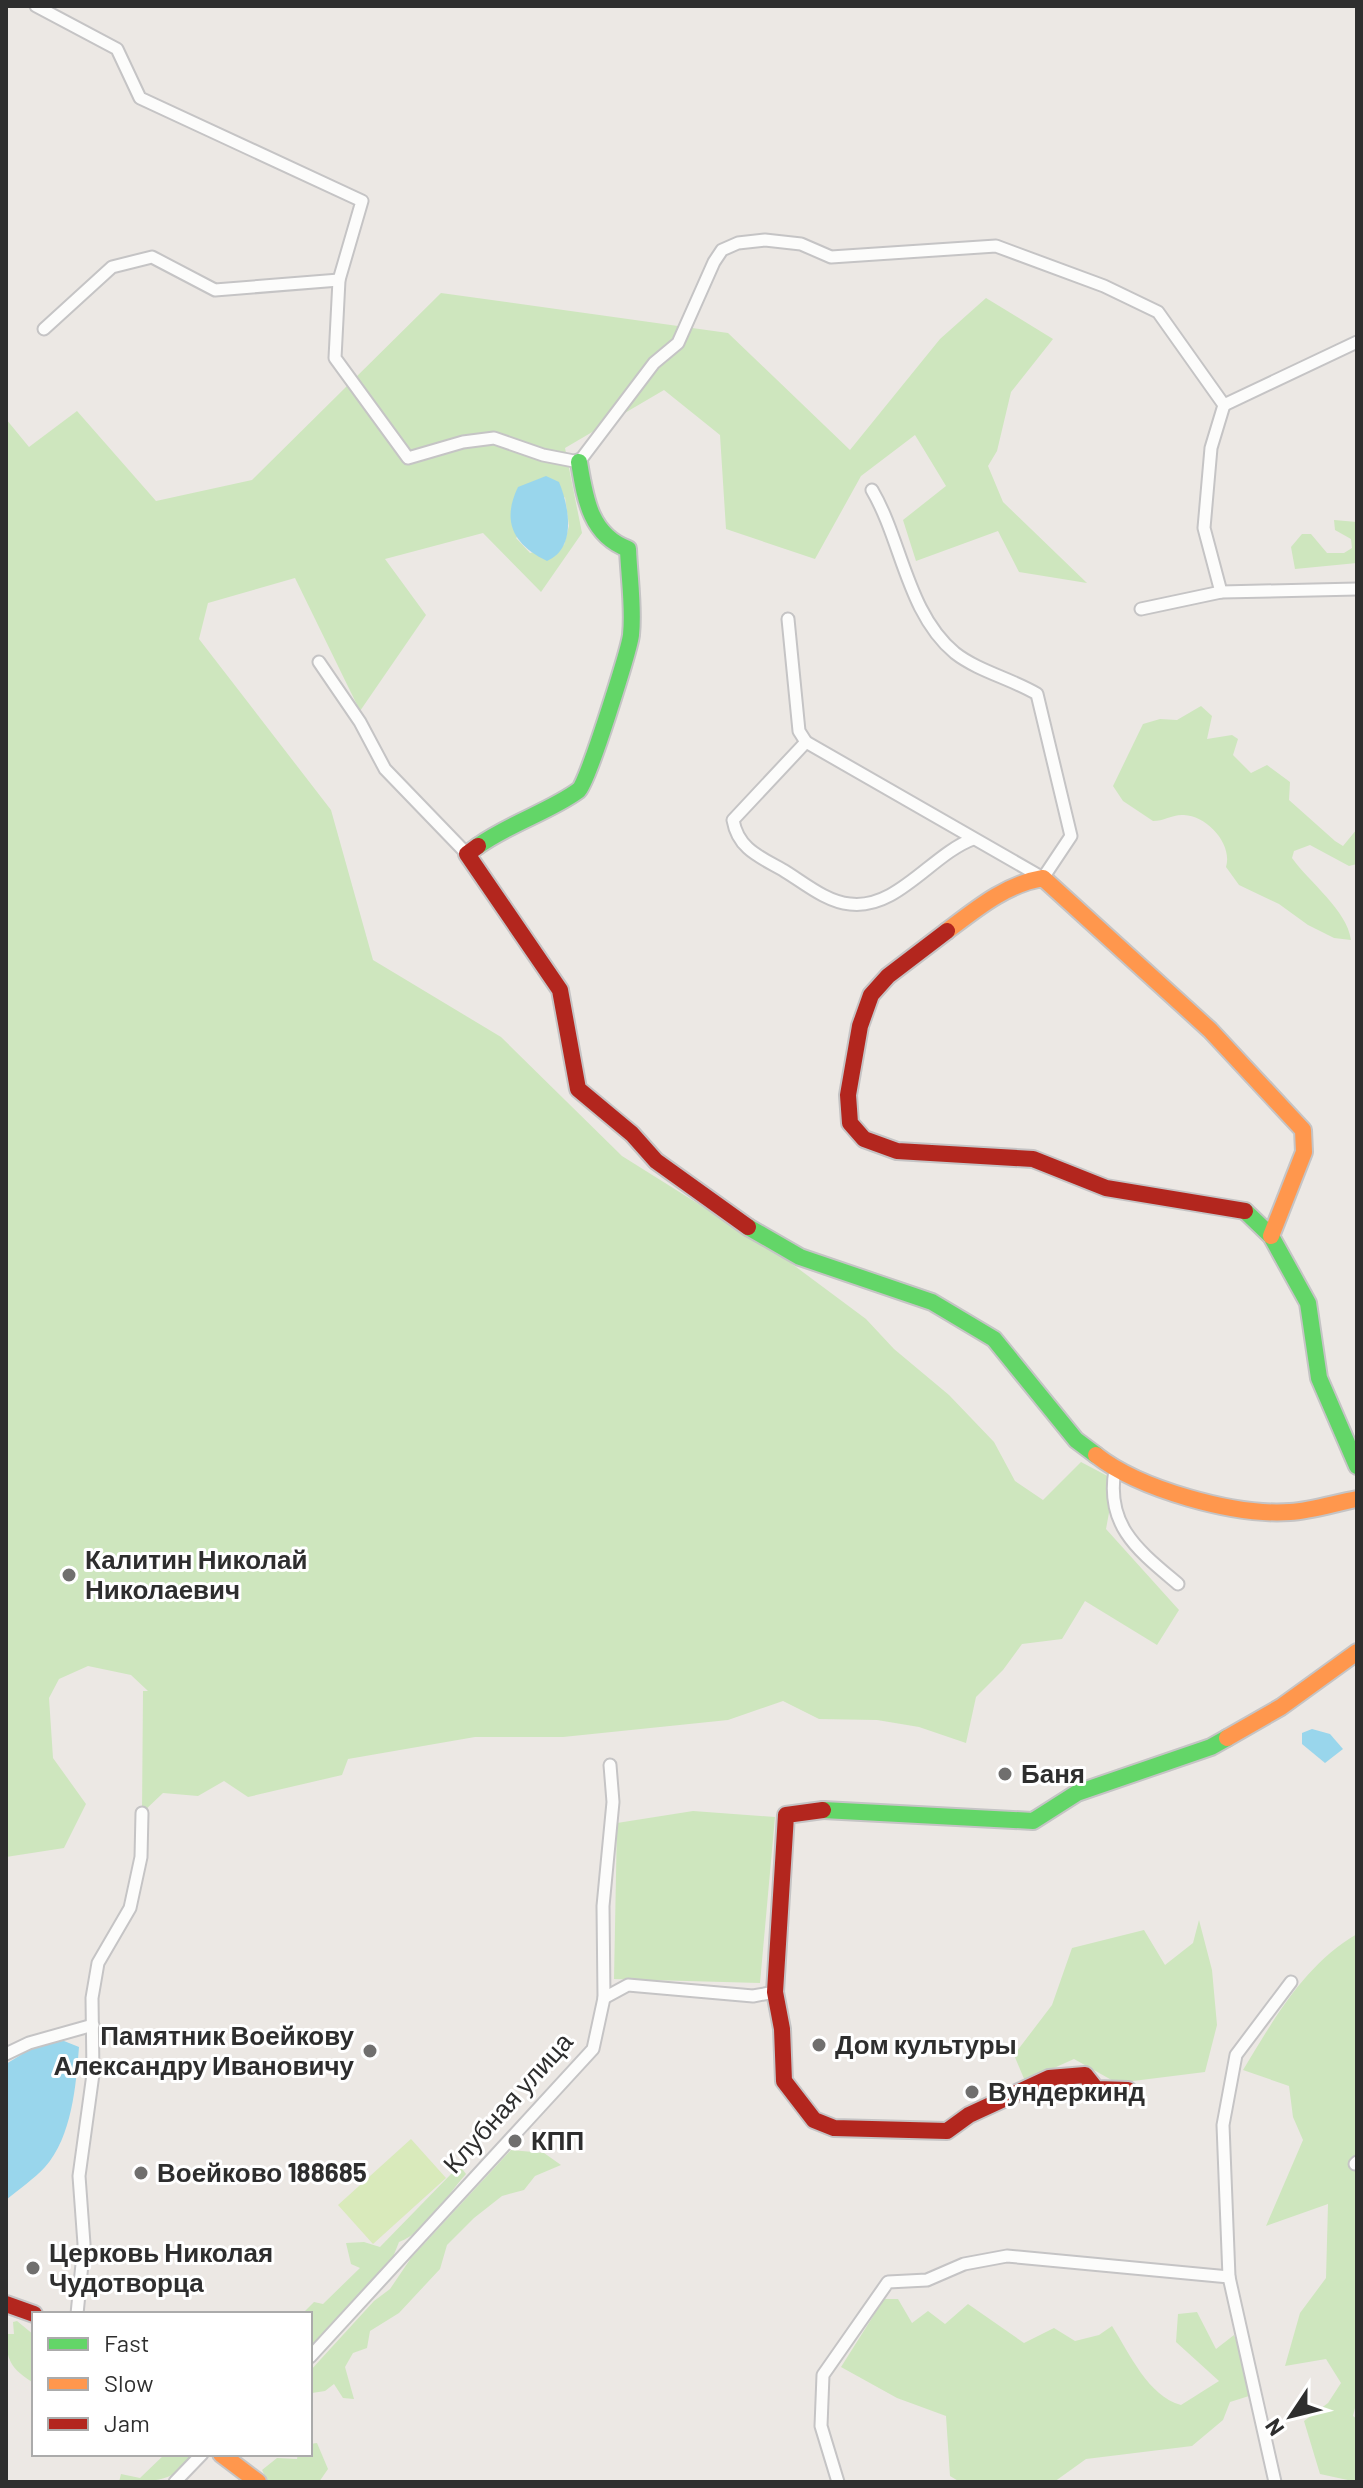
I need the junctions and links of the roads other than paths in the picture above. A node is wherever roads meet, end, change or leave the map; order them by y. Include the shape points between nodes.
1 (36, 6) edge
2 (339, 280) junction
3 (44, 329) dead end
4 (1357, 342) edge
5 (1224, 405) junction
6 (579, 462) junction
7 (872, 490) dead end
8 (1357, 589) edge
9 (1221, 592) junction
10 (1141, 609) dead end
11 (788, 619) dead end
12 (319, 662) dead end
13 (806, 742) junction
14 (973, 839) junction
15 (467, 854) junction
16 (1043, 878) junction
17 (1271, 1236) junction
18 (1357, 1466) edge
19 (1115, 1470) junction
20 (1357, 1499) edge
21 (1178, 1584) dead end
22 (1357, 1652) edge
23 (610, 1765) dead end
24 (142, 1813) dead end
25 (1291, 1982) dead end
26 (775, 1992) junction
27 (604, 1998) junction
28 (93, 2025) junction
29 (7, 2051) edge
30 (1128, 2090) dead end
31 (1229, 2277) junction
32 (6, 2304) edge
33 (77, 2312) edge
34 (32, 2313) edge
35 (312, 2355) edge
36 (200, 2456) edge
37 (239, 2459) edge
38 (175, 2482) edge
39 (258, 2482) edge
40 (838, 2482) edge
41 (1275, 2482) edge

1 - 2 street via 117,49 140,98 362,201
2 - 3 street via 215,290 152,257 112,267
2 - 6 street via 335,358 408,458 494,438
4 - 5 street
5 - 6 street via 1158,312 996,246 831,257 801,244 765,240 722,250 678,343 654,363
5 - 9 street via 1211,448 1204,528
6 - 15 street via 598,532 612,545 628,549 631,636 582,789 503,828
7 - 16 street via 935,630 956,654 1037,694 1071,836
8 - 9 street
9 - 10 street
11 - 13 street via 799,731
12 - 15 street via 385,769
13 - 14 street
13 - 14 street via 733,820 744,847 827,897 848,904 887,897 954,846
14 - 16 street
15 - 19 street via 560,990 578,1089 656,1161 732,1218 800,1257 932,1302 994,1339 1076,1440
16 - 17 street via 1213,1030 1303,1130 1304,1152
16 - 17 street via 999,894 916,953 871,995 848,1095 850,1123 864,1139 897,1151 1033,1159 1106,1188 1245,1211
17 - 18 street via 1308,1303 1319,1378
19 - 20 street via 1254,1512 1292,1512
19 - 21 street via 1111,1494 1121,1523 1136,1548
22 - 26 street via 1281,1707 1211,1747 1077,1793 1033,1821 836,1808 786,1815
23 - 27 street, Клубная улица
24 - 28 street via 141,1857 130,1908 98,1963
25 - 31 street via 1236,2055 1223,2125
26 - 27 street via 753,1996 628,1985
26 - 30 street via 784,2081 814,2120 834,2128 947,2131 969,2115 1049,2078 1085,2075 1096,2089
27 - 35 street, Клубная улица via 593,2049
28 - 29 street
28 - 33 street via 93,2074 79,2176 84,2244
31 - 40 street via 1007,2256 964,2264 927,2280 888,2282 823,2375 821,2426
31 - 41 street
32 - 34 street
36 - 38 street
37 - 39 street

